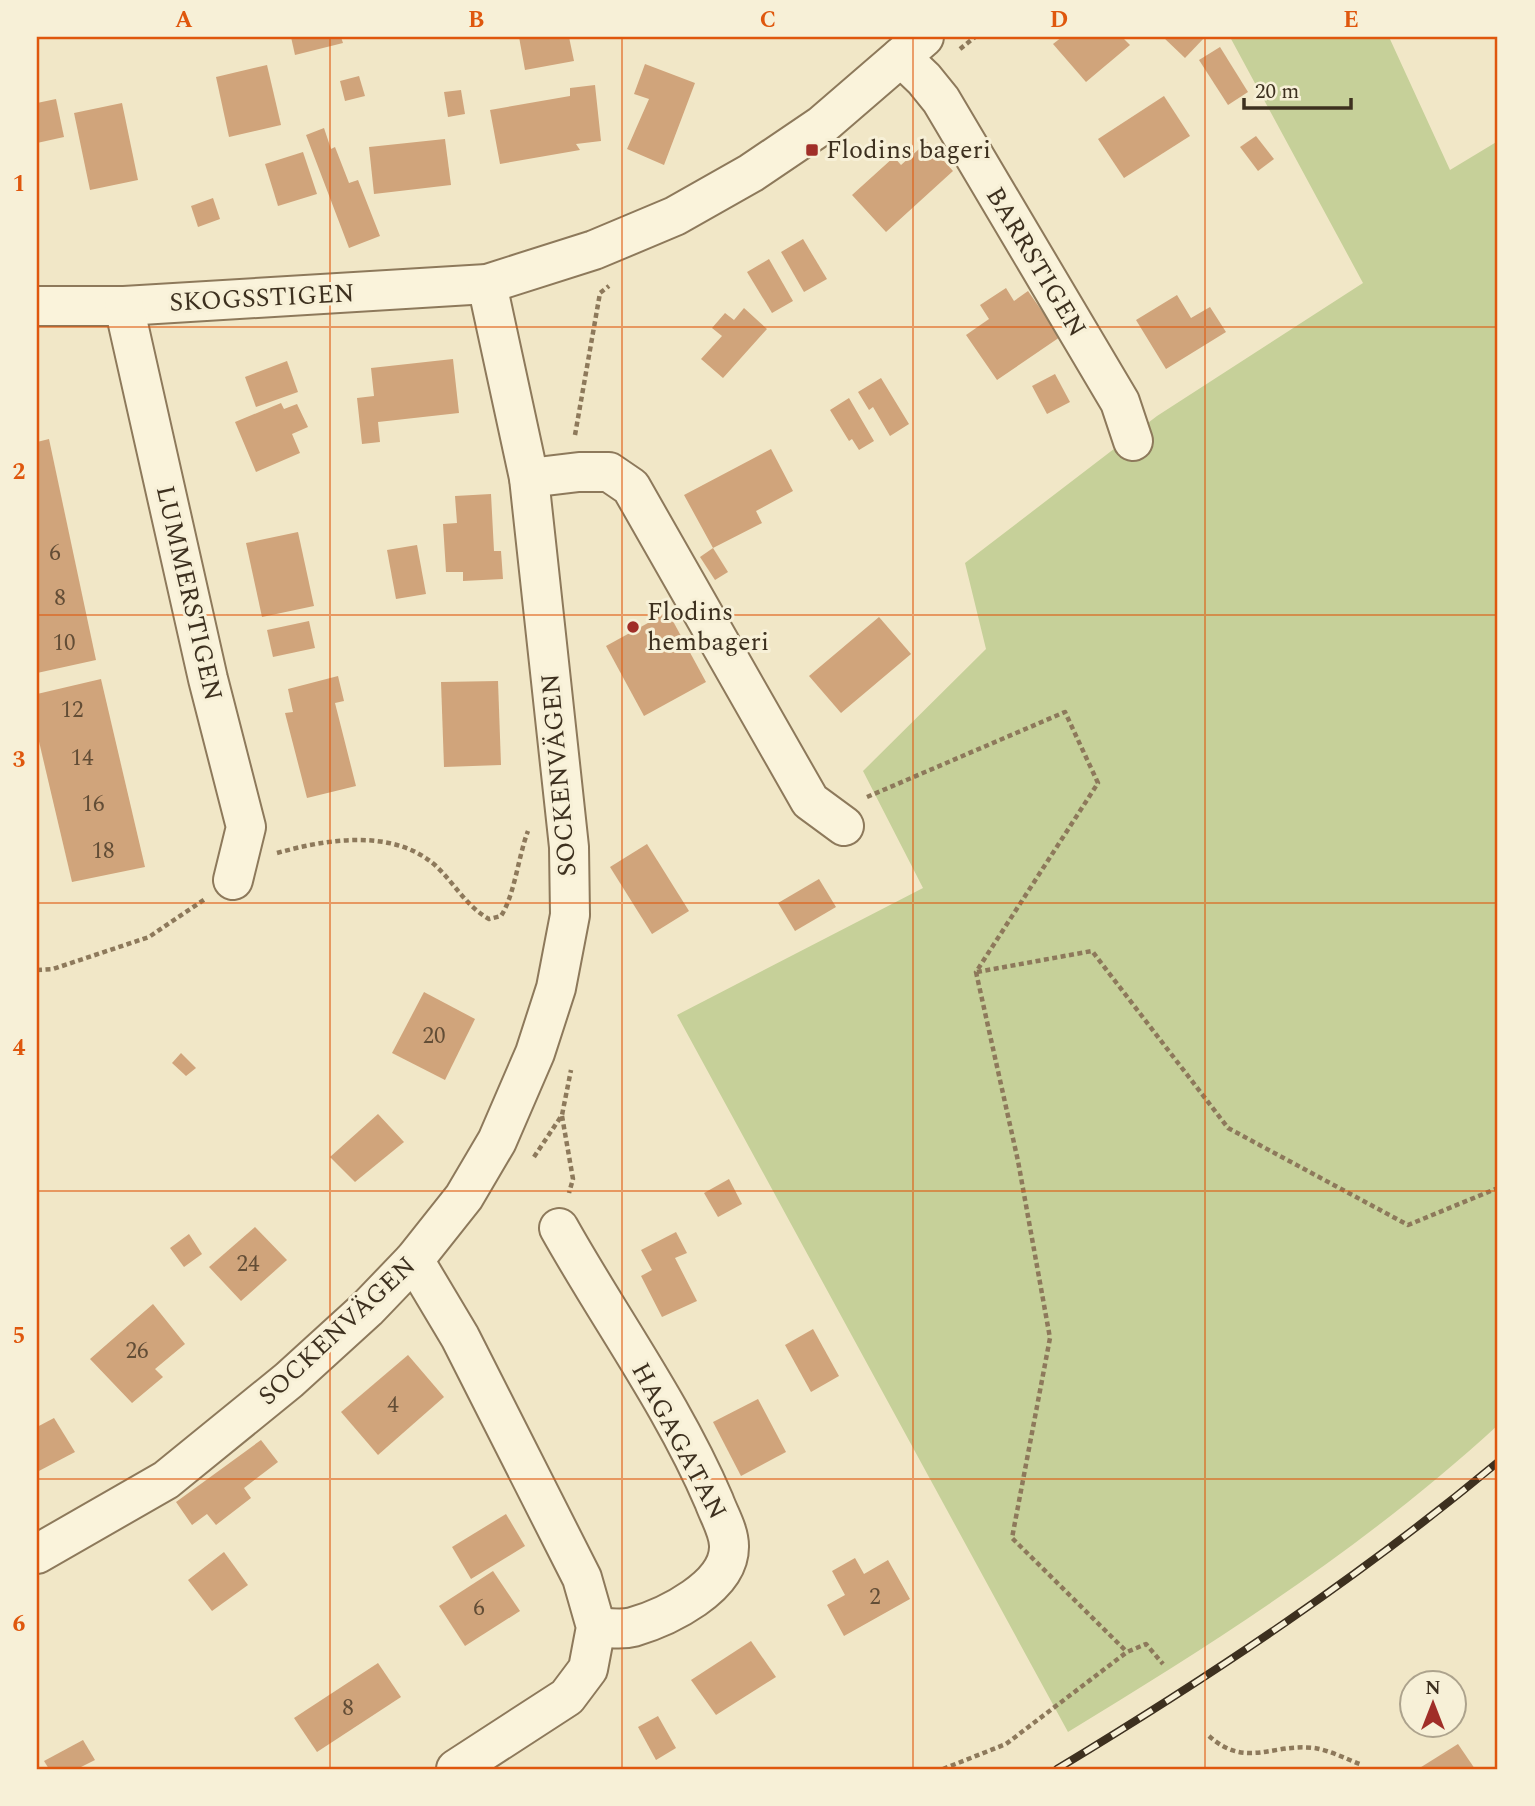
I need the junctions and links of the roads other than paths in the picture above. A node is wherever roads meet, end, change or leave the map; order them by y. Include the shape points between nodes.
1 (916, 58) edge
2 (487, 284) junction
3 (37, 306) edge
4 (124, 306) junction
5 (1133, 441) dead end
6 (529, 478) junction
7 (836, 820) road end
8 (233, 880) road end
9 (559, 1228) road end
10 (414, 1260) junction
11 (37, 1554) edge
12 (596, 1628) junction
13 (456, 1769) edge

1 - 2 street via 751,173 675,216 594,250
1 - 5 street, BARRSTIGEN via 1120,402
2 - 4 street, SKOGSSTIGEN
2 - 6 street, SOCKENVÄGEN
3 - 4 street, SKOGSSTIGEN
4 - 8 street, LUMMERSTIGEN via 246,827
6 - 7 street via 609,472 631,487 810,801
6 - 10 street, SOCKENVÄGEN via 569,847 569,915 556,988 535,1053 491,1152 464,1197
9 - 12 street, HAGAGATAN via 666,1406 705,1480 730,1546 722,1572 700,1595 631,1628
10 - 11 street, SOCKENVÄGEN via 289,1380 166,1480
10 - 12 street via 460,1337 582,1578
12 - 13 street via 588,1669 567,1698

